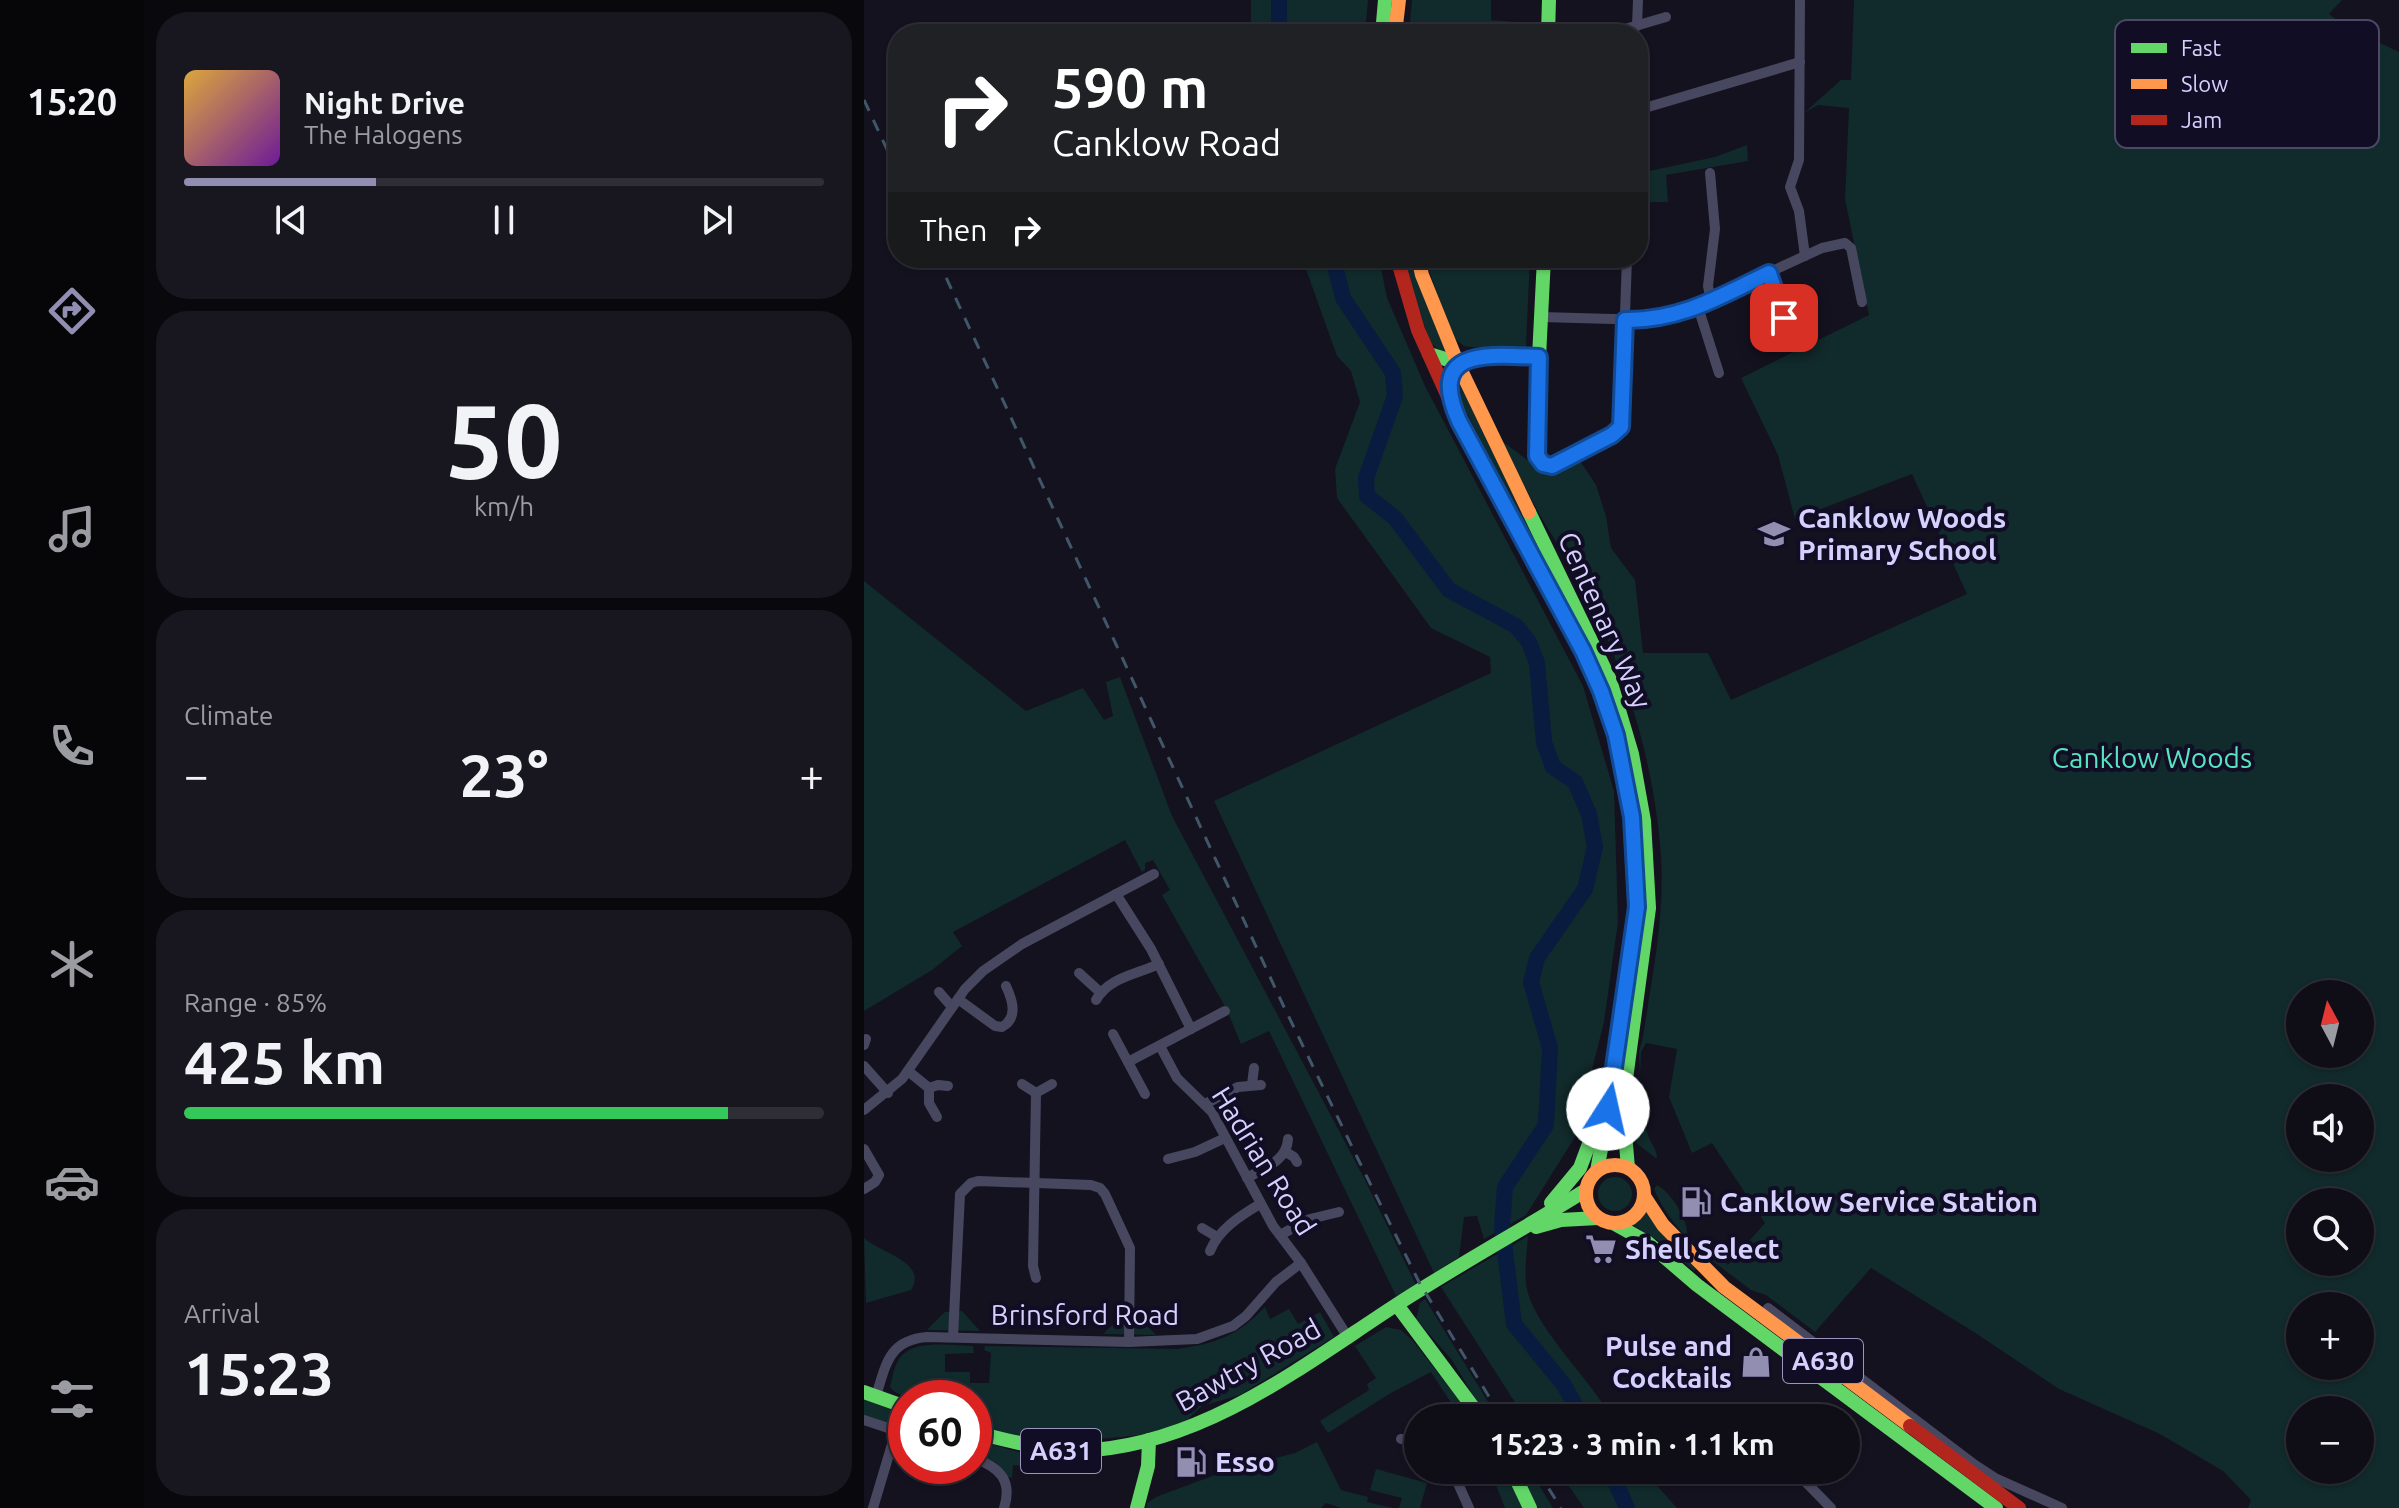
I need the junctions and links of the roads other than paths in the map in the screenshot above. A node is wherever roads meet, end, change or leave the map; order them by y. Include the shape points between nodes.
1 (1385, 0) edge
2 (1399, 0) edge
3 (1549, 0) edge
4 (1638, 0) edge
5 (1800, 0) edge
6 (1666, 17) dead end
7 (1383, 24) edge
8 (1396, 24) edge
9 (1548, 24) edge
10 (1637, 24) edge
11 (1643, 24) edge
12 (1800, 62) junction
13 (1648, 107) edge
14 (1710, 173) dead end
15 (1805, 256) junction
16 (1400, 268) edge
17 (1420, 268) edge
18 (1543, 268) edge
19 (1627, 268) edge
20 (1769, 273) junction
21 (1711, 301) junction
22 (1862, 302) dead end
23 (1698, 307) junction
24 (1541, 317) junction
25 (1625, 320) junction
26 (1791, 340) dead end
27 (1429, 354) junction
28 (1539, 357) junction
29 (1458, 364) junction
30 (1719, 373) dead end
31 (1451, 403) junction
32 (1154, 874) dead end
33 (1116, 894) junction
34 (1159, 964) junction
35 (1079, 973) dead end
36 (1006, 986) dead end
37 (939, 992) dead end
38 (955, 1003) junction
39 (1225, 1011) dead end
40 (1622, 1018) junction
41 (1191, 1029) junction
42 (1113, 1034) dead end
43 (1160, 1046) junction
44 (1128, 1062) junction
45 (864, 1066) edge
46 (1254, 1068) dead end
47 (908, 1071) junction
48 (1022, 1084) dead end
49 (1052, 1084) dead end
50 (948, 1086) dead end
51 (929, 1088) junction
52 (888, 1093) junction
53 (1036, 1093) junction
54 (1145, 1094) dead end
55 (1205, 1104) junction
56 (864, 1110) edge
57 (937, 1117) dead end
58 (1225, 1138) junction
59 (1288, 1139) dead end
60 (864, 1149) edge
61 (1286, 1152) junction
62 (1168, 1159) dead end
63 (1297, 1162) dead end
64 (1628, 1168) junction
65 (1597, 1171) junction
66 (1247, 1178) junction
67 (1035, 1182) junction
68 (864, 1189) edge
69 (1586, 1190) junction
70 (1644, 1196) junction
71 (1260, 1204) junction
72 (1339, 1212) dead end
73 (1598, 1218) junction
74 (1613, 1223) junction
75 (1202, 1228) dead end
76 (1516, 1234) junction
77 (1280, 1235) junction
78 (1217, 1237) junction
79 (1210, 1251) dead end
80 (1301, 1263) junction
81 (1036, 1278) dead end
82 (1724, 1287) junction
83 (1397, 1305) junction
84 (1768, 1308) joint
85 (953, 1337) junction
86 (1349, 1339) junction
87 (1129, 1342) junction
88 (870, 1394) edge
89 (1471, 1404) edge
90 (864, 1420) edge
91 (888, 1428) edge
92 (992, 1438) edge
93 (1401, 1439) dead end
94 (1404, 1439) edge
95 (1149, 1440) junction
96 (992, 1465) edge
97 (888, 1467) edge
98 (1458, 1484) edge
99 (1519, 1484) edge
100 (1808, 1484) edge
101 (873, 1508) edge
102 (1004, 1508) edge
103 (1137, 1508) edge
104 (1469, 1508) edge
105 (1530, 1508) edge
106 (1831, 1508) edge
107 (1996, 1508) edge
108 (2019, 1508) edge
109 (2062, 1508) edge

1 - 7 main road
2 - 8 main road
3 - 9 main road
4 - 10 street
5 - 12 street
6 - 11 street
12 - 13 street
12 - 15 street via 1799,160 1790,187
14 - 21 street via 1715,229
15 - 20 street
15 - 22 street via 1848,243
16 - 27 main road
17 - 29 main road, Centenary Way / A630
18 - 24 main road
19 - 25 street
20 - 21 street
20 - 26 street
21 - 23 street
23 - 25 street via 1663,319
23 - 30 street
24 - 25 street
24 - 28 main road
25 - 28 street via 1621,427 1552,466 1543,464 1536,450
27 - 29 main road
27 - 31 main road
28 - 29 main road via 1493,355
29 - 31 main road via 1453,369
29 - 64 main road, Centenary Way / A630 via 1610,680 1640,789 1649,908 1625,1094
31 - 40 main road via 1583,651 1616,735 1632,817 1637,907
32 - 33 street
33 - 34 street
33 - 38 street via 1010,952 971,982
34 - 35 street via 1120,979 1098,997
34 - 41 street
36 - 38 street via 1013,1013 1002,1027
37 - 38 street
38 - 47 street
39 - 41 street
40 - 65 main road
40 - 76 main road via 1588,1157 1570,1186
41 - 43 street
42 - 44 street
43 - 44 street
43 - 55 street, Hadrian Road via 1177,1078
44 - 54 street
45 - 52 street
46 - 55 street via 1257,1085 1229,1090
47 - 51 street
47 - 52 street
48 - 53 street
49 - 53 street
50 - 51 street
51 - 57 street
52 - 56 street
53 - 67 street
55 - 58 street, Hadrian Road
58 - 62 street
58 - 66 street, Hadrian Road
59 - 61 street
60 - 68 street via 879,1175
61 - 63 street
61 - 66 street
64 - 65 main road via 1612,1165
64 - 70 main road, A630 via 1641,1181
65 - 69 main road
66 - 71 street, Hadrian Road
67 - 81 street
67 - 85 street via 978,1181 960,1194
67 - 87 street via 1091,1185 1105,1194 1130,1248
69 - 73 main road via 1587,1204
69 - 76 main road, Bawtry Road
70 - 74 main road via 1636,1215
70 - 82 main road, A630 via 1663,1225
71 - 77 street, Hadrian Road
71 - 78 street
72 - 77 street via 1310,1219
73 - 74 main road, A630
73 - 76 main road, Bawtry Road / A631 via 1561,1220
74 - 107 main road, A630 via 1647,1242
75 - 78 street
76 - 83 main road, Bawtry Road / A631
77 - 80 street, Hadrian Road
78 - 79 street
80 - 86 street, Hadrian Road
80 - 87 street, Brinsford Road via 1222,1332 1185,1341
82 - 84 main road
82 - 108 main road, A630
83 - 86 main road, Bawtry Road / A631
83 - 89 main road
84 - 109 street via 1975,1465
85 - 87 street, Brinsford Road
85 - 88 street, Brinsford Road via 915,1338 901,1344
86 - 95 main road, Bawtry Road / A631 via 1224,1413
90 - 91 street
92 - 95 main road, Bawtry Road / A631 via 1052,1450
93 - 94 street
95 - 103 main road via 1149,1470
96 - 102 street via 1004,1476
97 - 101 street
98 - 104 street
99 - 105 main road
100 - 106 street

